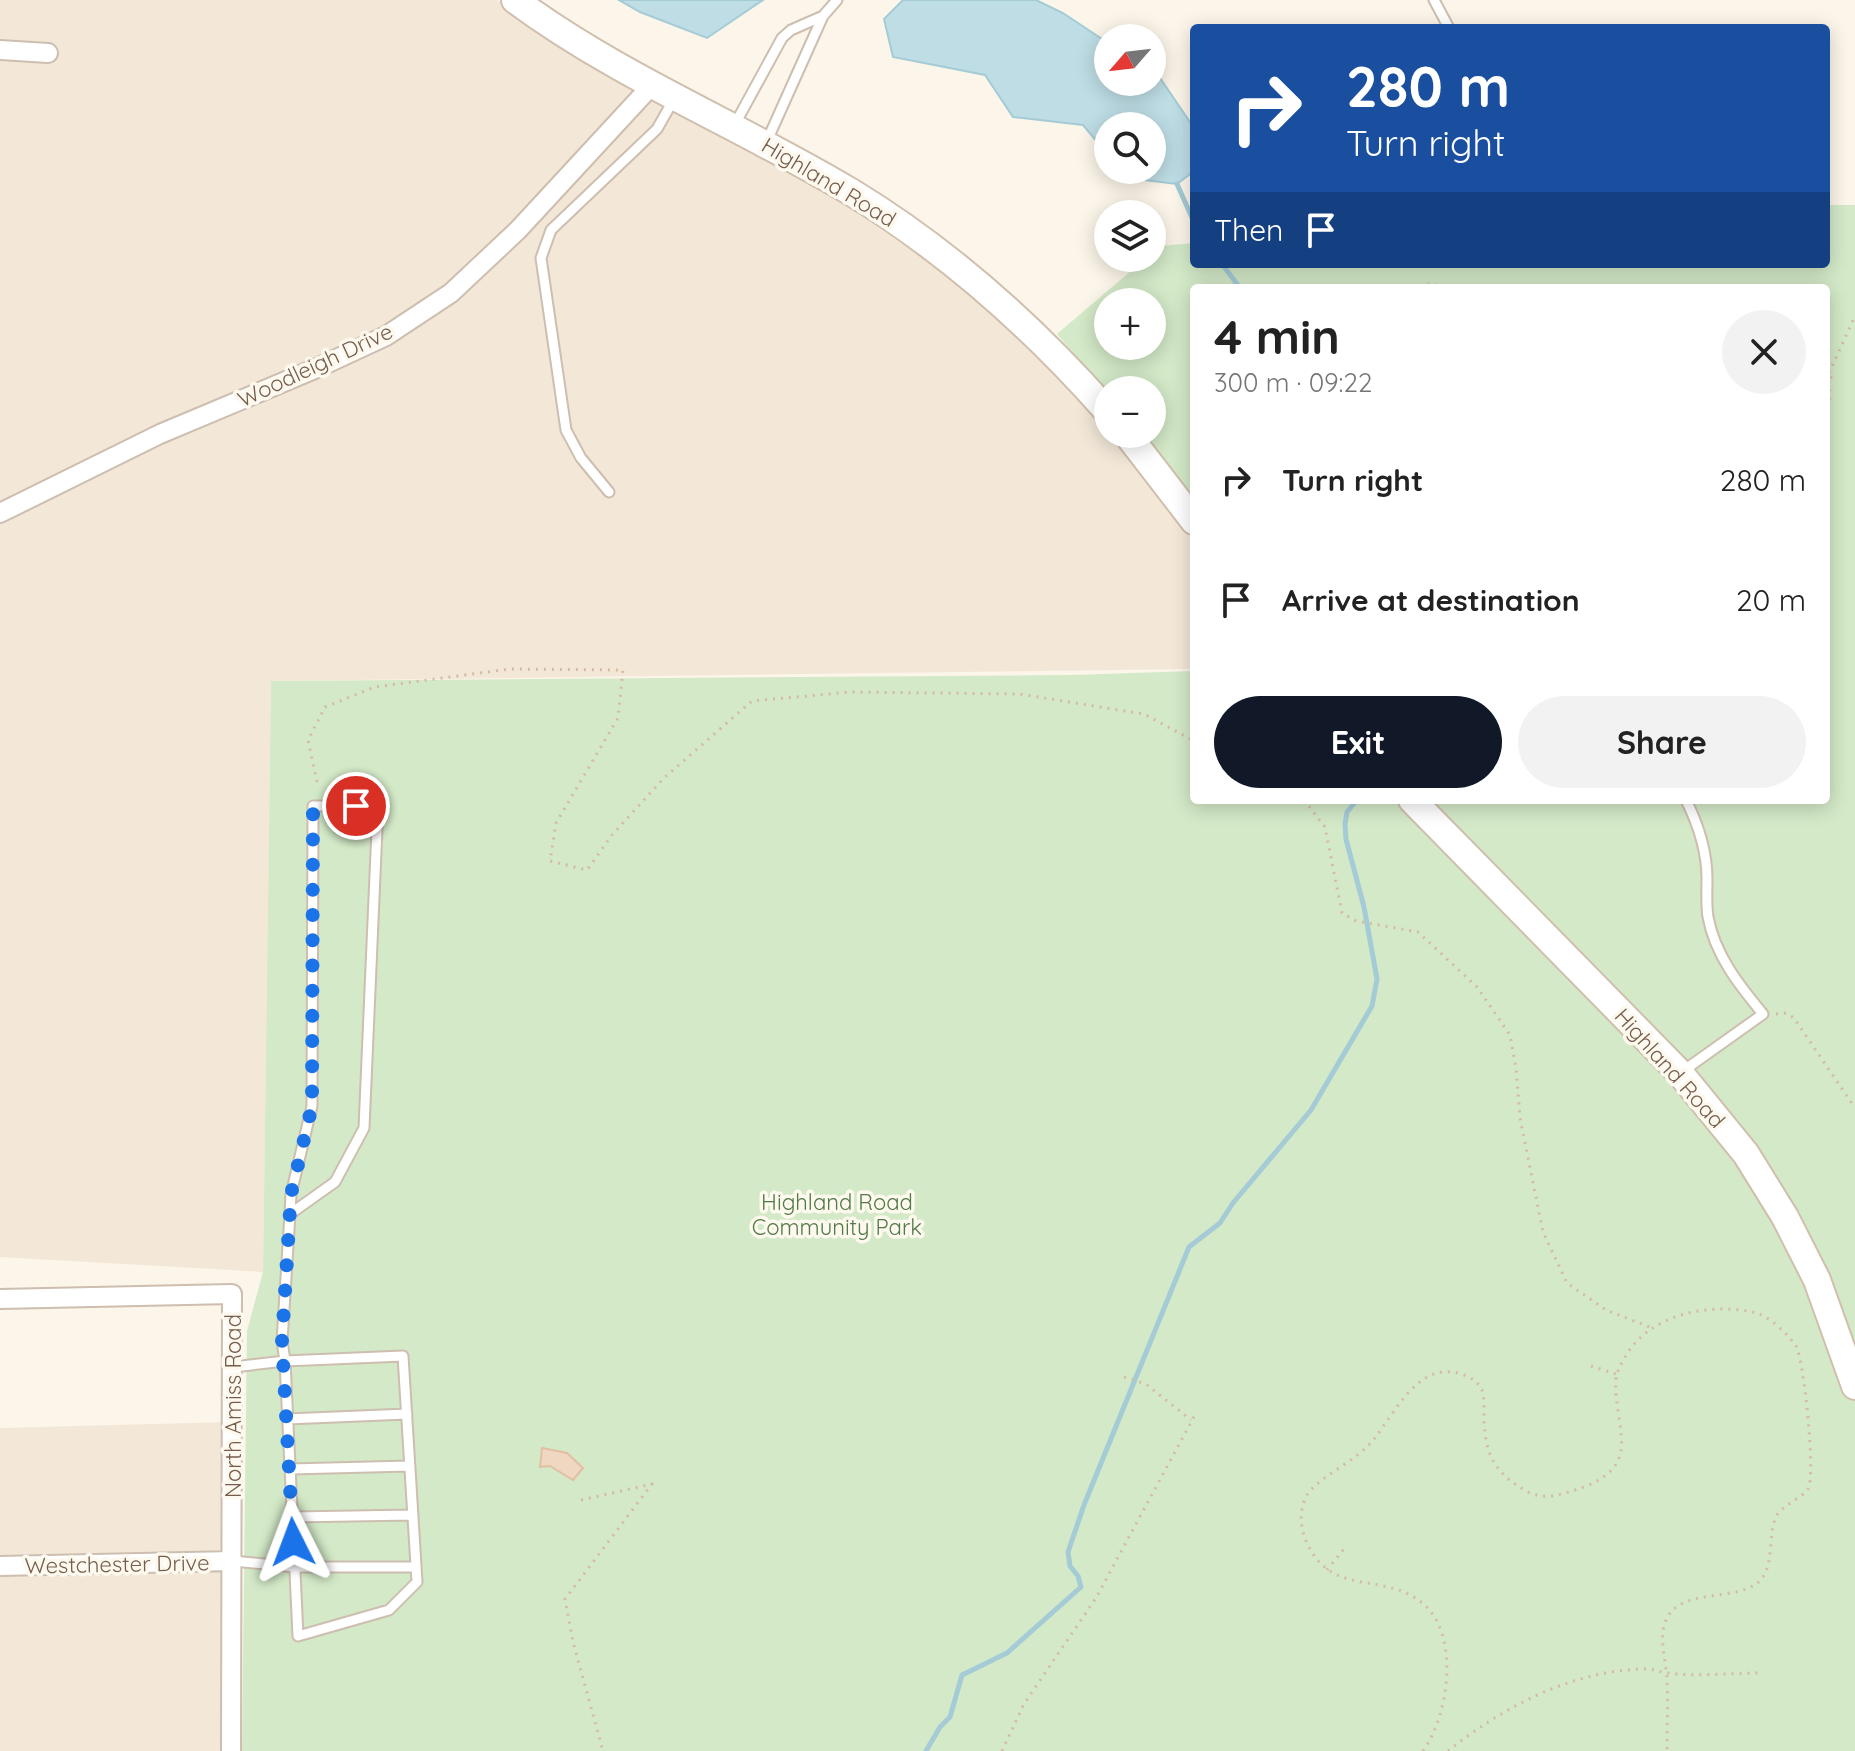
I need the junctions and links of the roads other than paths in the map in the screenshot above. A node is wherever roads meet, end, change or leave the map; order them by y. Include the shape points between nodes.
1 (515, 0) edge
2 (837, 0) edge
3 (1434, 0) edge
4 (823, 16) junction
5 (1447, 24) edge
6 (0, 50) edge
7 (48, 53) dead end
8 (664, 90) junction
9 (734, 126) junction
10 (766, 143) junction
11 (1094, 397) edge
12 (1138, 448) edge
13 (609, 492) dead end
14 (0, 513) edge
15 (1190, 516) edge
16 (1416, 804) edge
17 (1688, 804) edge
18 (1680, 1073) junction
19 (290, 1214) junction
20 (0, 1299) edge
21 (285, 1361) junction
22 (233, 1367) junction
23 (1855, 1386) edge
24 (407, 1414) junction
25 (287, 1419) junction
26 (410, 1466) junction
27 (290, 1469) junction
28 (413, 1515) junction
29 (292, 1517) junction
30 (233, 1561) junction
31 (0, 1566) edge
32 (295, 1567) junction
33 (416, 1567) junction
34 (231, 1751) edge

1 - 8 street, Highland Road
2 - 4 lane
3 - 5 lane
4 - 9 lane via 782,38
4 - 10 lane
6 - 7 street
8 - 9 street, Highland Road
8 - 13 lane via 657,129 551,230 541,258 566,430
8 - 14 street, Woodleigh Drive via 451,293 386,336 160,434
9 - 10 street, Highland Road
10 - 11 street, Highland Road via 942,254 1033,333
12 - 15 street
16 - 18 street, Highland Road
17 - 18 lane via 1706,857 1708,917 1715,941 1763,1014
18 - 23 street, Highland Road via 1746,1154 1785,1217 1817,1280
19 - 19 lane via 335,1182 364,1128 378,806 313,806 312,1106
19 - 21 lane
20 - 22 street, North Amiss Road via 232,1294
21 - 22 lane
21 - 24 lane via 403,1356
21 - 25 lane
22 - 30 street, North Amiss Road
24 - 25 lane
24 - 26 lane
25 - 27 lane
26 - 27 lane
26 - 28 lane
27 - 29 lane
28 - 29 lane
28 - 33 lane
29 - 32 lane
30 - 31 street, Westchester Drive
30 - 32 lane
30 - 34 street, North Amiss Road
32 - 33 lane
32 - 33 lane via 298,1636 389,1610 417,1582

